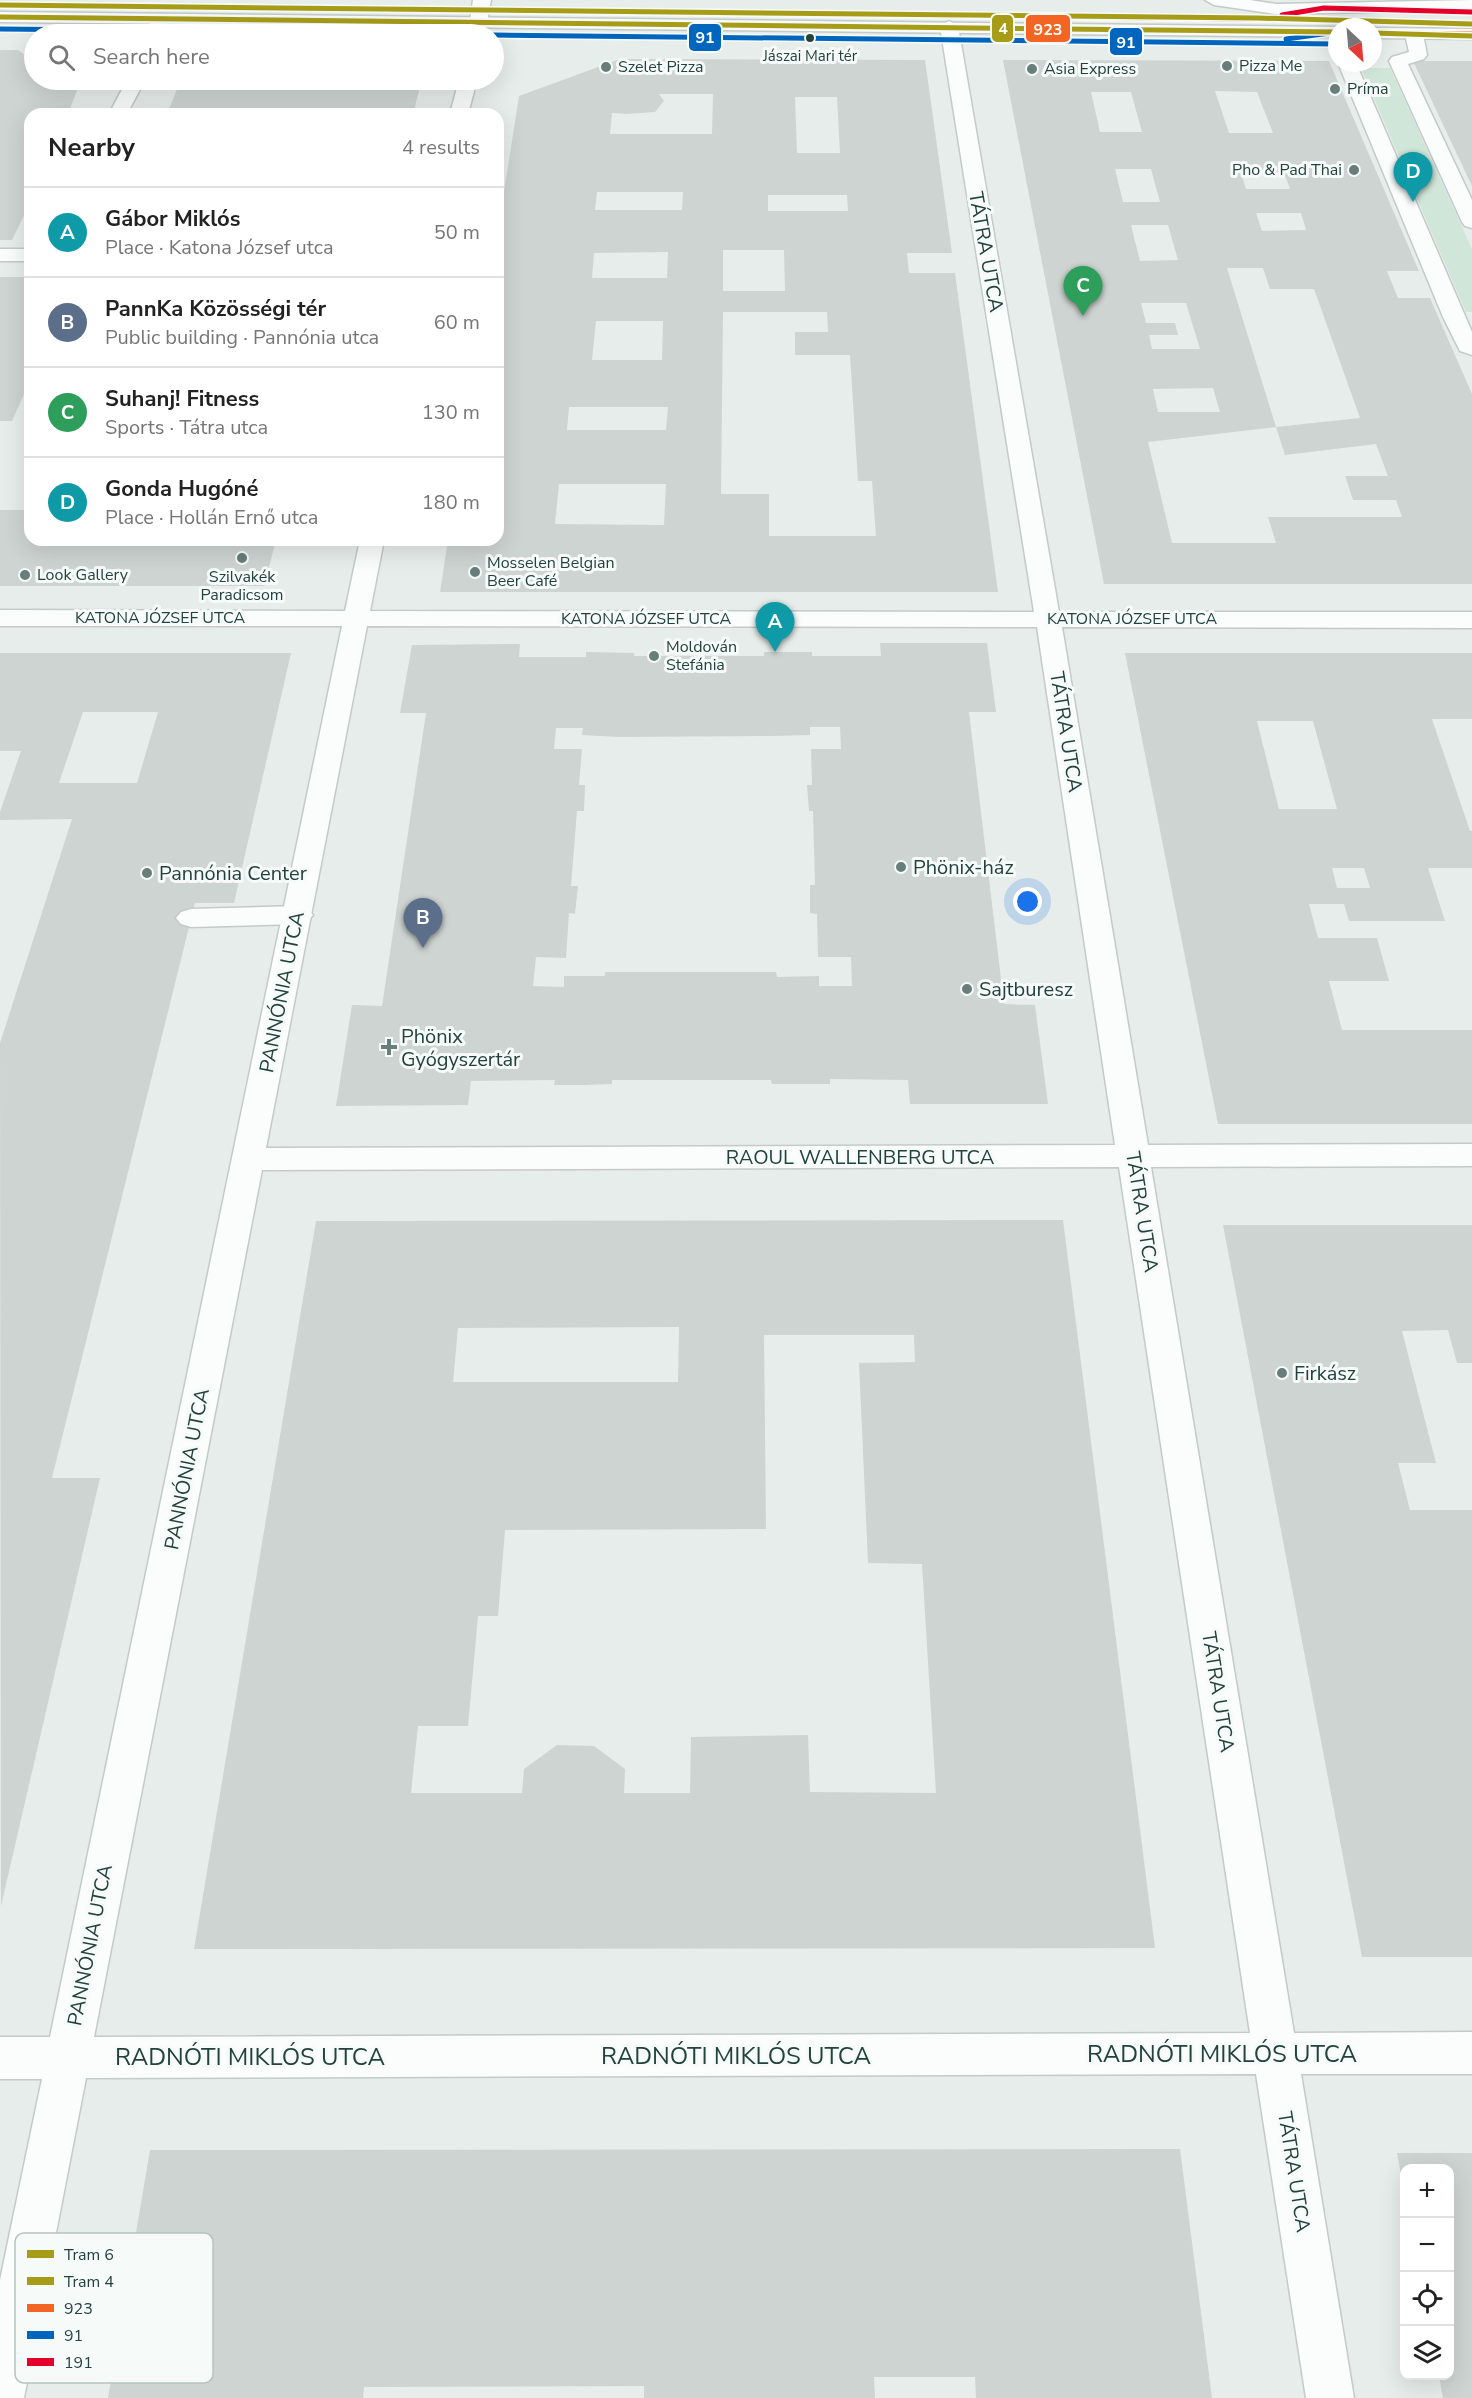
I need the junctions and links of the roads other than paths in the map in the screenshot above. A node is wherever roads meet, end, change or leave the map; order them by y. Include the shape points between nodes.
1 (482, 0) edge
2 (1214, 0) edge
3 (1472, 5) edge
4 (0, 17) edge
5 (110, 24) edge
6 (479, 24) edge
7 (1472, 24) edge
8 (949, 27) junction
9 (504, 29) edge
10 (1261, 32) junction
11 (1328, 33) edge
12 (1382, 33) edge
13 (1414, 34) junction
14 (1472, 34) edge
15 (1382, 61) edge
16 (1398, 61) junction
17 (1351, 72) edge
18 (130, 90) edge
19 (465, 90) edge
20 (121, 108) edge
21 (461, 108) edge
22 (1472, 222) edge
23 (0, 255) edge
24 (24, 255) edge
25 (1472, 348) edge
26 (371, 546) edge
27 (0, 618) edge
28 (357, 618) junction
29 (1048, 619) junction
30 (1472, 620) edge
31 (298, 915) junction
32 (191, 918) dead end
33 (1472, 1155) edge
34 (1133, 1156) junction
35 (248, 1159) junction
36 (1472, 2053) edge
37 (1275, 2054) junction
38 (0, 2058) edge
39 (68, 2058) junction
40 (33, 2233) edge
41 (15, 2323) edge
42 (0, 2398) edge
43 (1330, 2398) edge

1 - 6 street
2 - 3 street via 1276,9
4 - 5 street
7 - 10 street via 1324,20
8 - 9 street
8 - 10 street
8 - 29 street, TÁTRA UTCA
10 - 11 street
12 - 13 street
13 - 14 street
13 - 16 street via 1418,55
15 - 16 street
16 - 22 street
17 - 25 street via 1454,317
18 - 20 street
19 - 21 street
23 - 24 street
26 - 28 street, PANNÓNIA UTCA
27 - 28 street, KATONA JÓZSEF UTCA
28 - 29 street, KATONA JÓZSEF UTCA
28 - 31 street, PANNÓNIA UTCA
29 - 30 street, KATONA JÓZSEF UTCA
29 - 34 street, TÁTRA UTCA
31 - 32 street
31 - 35 street, PANNÓNIA UTCA
33 - 34 street, RAOUL WALLENBERG UTCA
34 - 35 street, RAOUL WALLENBERG UTCA
34 - 37 street, TÁTRA UTCA
35 - 39 street, PANNÓNIA UTCA
36 - 37 street, RADNÓTI MIKLÓS UTCA
37 - 39 street, RADNÓTI MIKLÓS UTCA
37 - 43 street, TÁTRA UTCA
38 - 39 street, RADNÓTI MIKLÓS UTCA
39 - 40 street, PANNÓNIA UTCA
41 - 42 street, PANNÓNIA UTCA

